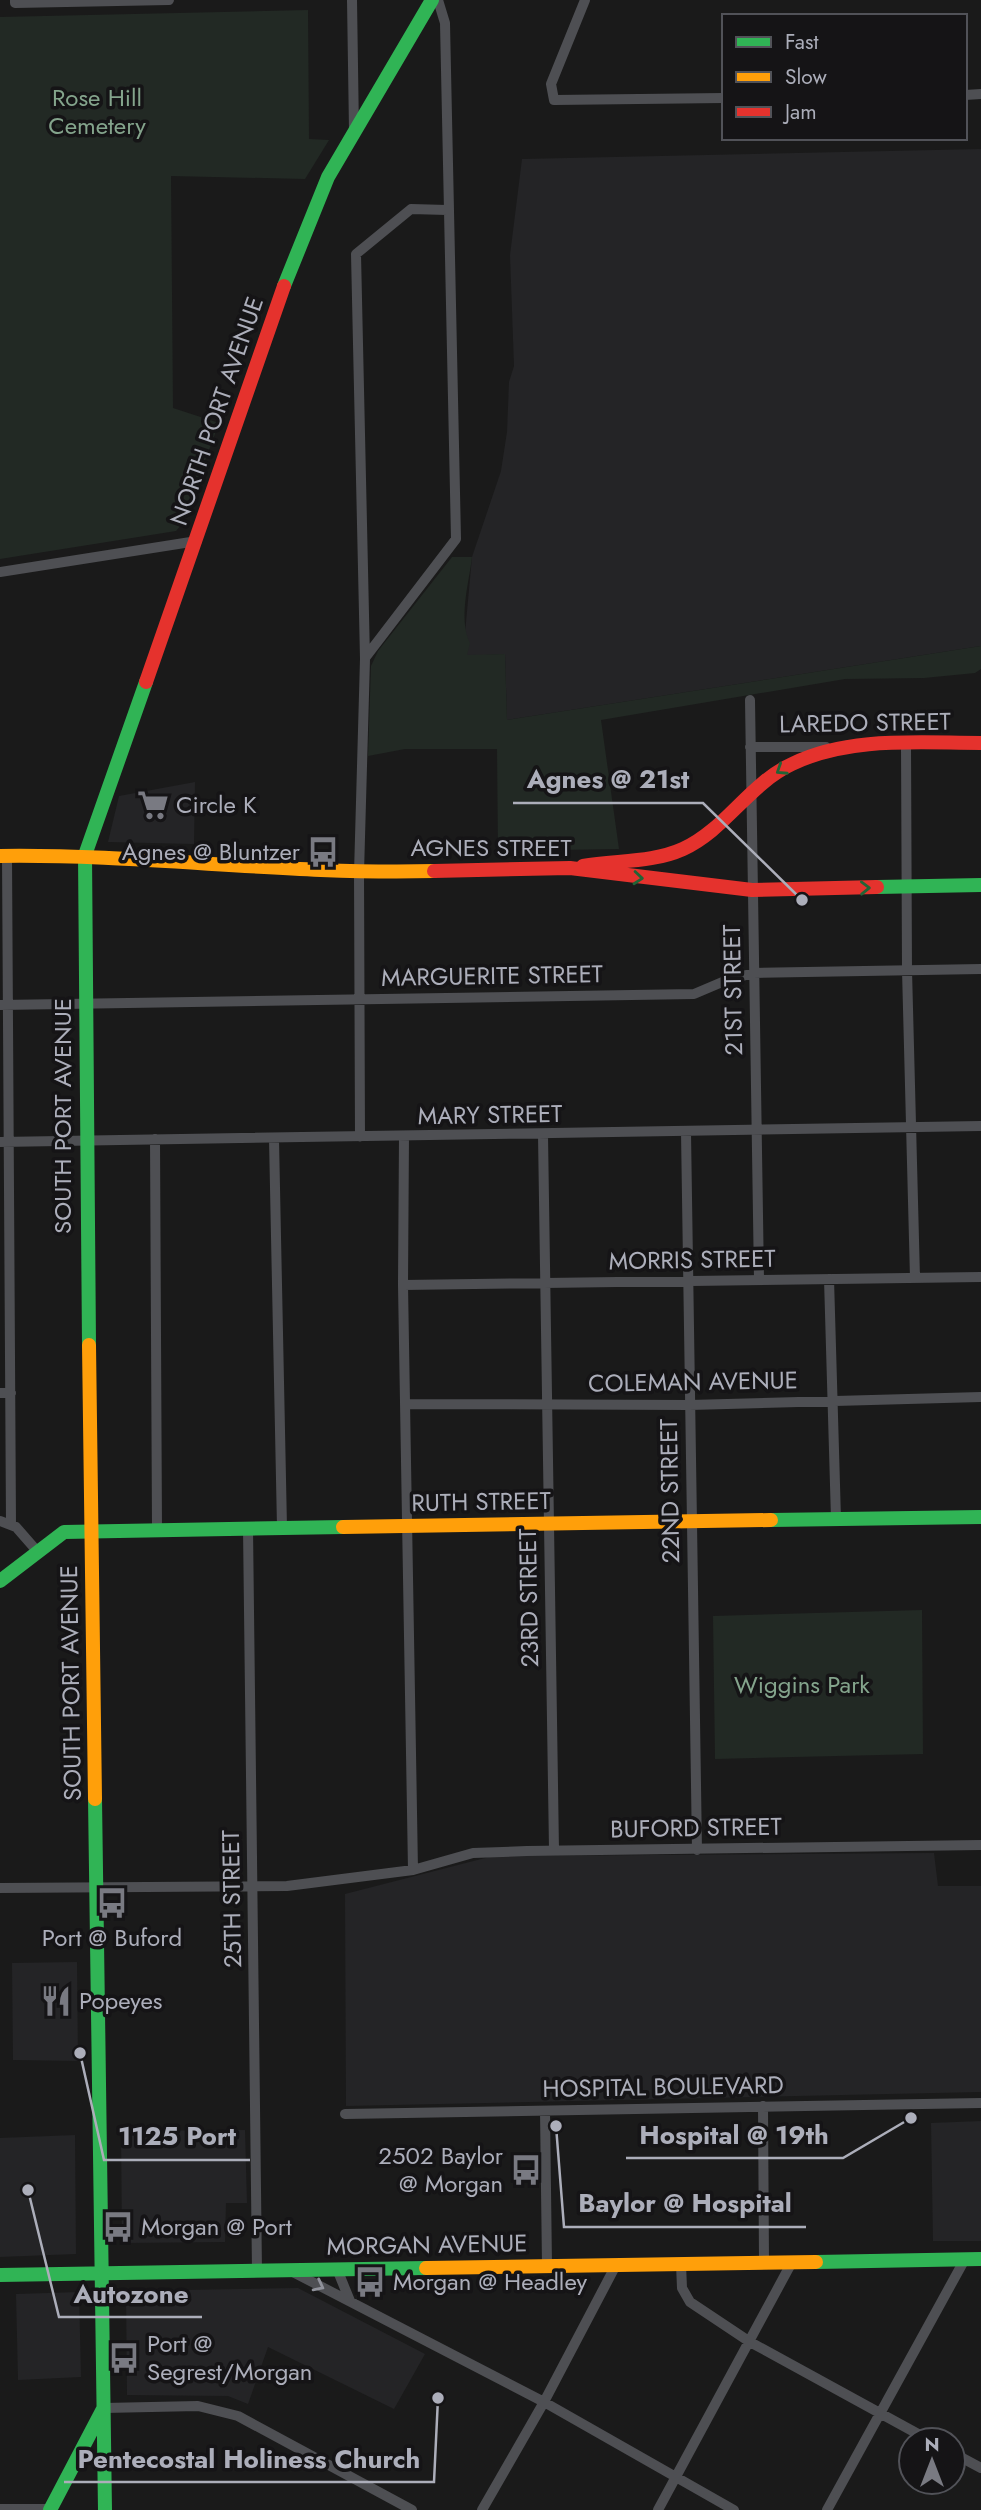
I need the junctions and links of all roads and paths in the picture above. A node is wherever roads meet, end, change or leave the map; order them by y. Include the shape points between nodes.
1 (169, 0) edge
2 (352, 0) edge
3 (435, 0) edge
4 (585, 0) edge
5 (15, 1) edge
6 (722, 98) edge
7 (354, 131) junction
8 (447, 210) junction
9 (197, 541) junction
10 (0, 572) edge
11 (365, 659) junction
12 (750, 700) dead end
13 (981, 743) edge
14 (906, 744) junction
15 (750, 747) junction
16 (844, 747) junction
17 (750, 793) junction
18 (85, 855) junction
19 (3, 856) edge
20 (570, 868) junction
21 (359, 873) junction
22 (981, 885) edge
23 (908, 887) junction
24 (752, 890) junction
25 (981, 969) edge
26 (907, 970) junction
27 (754, 973) junction
28 (360, 999) junction
29 (85, 1004) junction
30 (4, 1005) edge
31 (981, 1126) edge
32 (912, 1127) junction
33 (685, 1132) junction
34 (756, 1132) junction
35 (543, 1135) junction
36 (404, 1136) junction
37 (360, 1137) junction
38 (155, 1139) junction
39 (274, 1139) junction
40 (86, 1140) junction
41 (4, 1142) edge
42 (5, 1274) edge
43 (981, 1277) edge
44 (915, 1278) junction
45 (829, 1279) junction
46 (758, 1280) junction
47 (688, 1281) junction
48 (547, 1283) junction
49 (403, 1284) junction
50 (5, 1393) edge
51 (981, 1397) edge
52 (833, 1400) junction
53 (405, 1405) junction
54 (547, 1405) junction
55 (690, 1405) junction
56 (981, 1517) edge
57 (836, 1519) junction
58 (0, 1521) edge
59 (692, 1521) junction
60 (549, 1523) junction
61 (11, 1524) junction
62 (407, 1526) junction
63 (282, 1527) junction
64 (248, 1528) junction
65 (157, 1529) junction
66 (91, 1530) junction
67 (37, 1551) junction
68 (0, 1581) edge
69 (981, 1845) edge
70 (554, 1850) junction
71 (696, 1850) junction
72 (413, 1870) junction
73 (253, 1885) junction
74 (97, 1887) junction
75 (0, 1888) edge
76 (981, 2103) edge
77 (763, 2106) junction
78 (545, 2111) junction
79 (345, 2114) dead end
80 (965, 2259) junction
81 (981, 2259) edge
82 (764, 2262) junction
83 (792, 2262) junction
84 (681, 2263) junction
85 (616, 2265) junction
86 (547, 2266) junction
87 (337, 2269) junction
88 (288, 2270) junction
89 (257, 2271) junction
90 (100, 2273) junction
91 (0, 2275) edge
92 (349, 2301) junction
93 (750, 2342) junction
94 (544, 2402) junction
95 (104, 2408) junction
96 (879, 2413) junction
97 (903, 2426) edge
98 (674, 2478) junction
99 (0, 2509) edge
100 (50, 2510) edge
101 (106, 2510) edge
102 (412, 2510) edge
103 (482, 2510) edge
104 (659, 2510) edge
105 (734, 2510) edge
106 (827, 2510) edge

1 - 5 street
2 - 7 street
3 - 7 main road, NORTH PORT AVENUE
3 - 8 street via 445,23
4 - 6 street via 551,84 554,100
7 - 9 main road, NORTH PORT AVENUE via 298,246
8 - 11 street via 456,539
8 - 11 street via 411,209 356,254
9 - 10 street
9 - 18 main road, NORTH PORT AVENUE
11 - 21 street
12 - 15 street, 21ST STREET
13 - 14 main road, LAREDO STREET
14 - 16 main road, LAREDO STREET
14 - 23 street
15 - 16 street, LAREDO STREET
15 - 17 street, 21ST STREET
16 -> 17 main road via 791,764
17 - 20 main road via 707,834 683,849 654,858
17 - 24 street, 21ST STREET
18 - 19 main road, AGNES STREET
18 - 21 main road, AGNES STREET
18 - 29 main road, SOUTH PORT AVENUE
19 - 30 street
20 - 21 main road, AGNES STREET
20 -> 24 main road, AGNES STREET
21 - 28 street
22 - 23 main road, AGNES STREET
24 -> 23 main road, AGNES STREET
23 - 26 street
24 - 27 street, 21ST STREET
25 - 26 street, MARGUERITE STREET
26 - 27 street, MARGUERITE STREET
26 - 32 street
27 - 28 street, MARGUERITE STREET via 694,994
27 - 34 street, 21ST STREET
28 - 29 street, MARGUERITE STREET
28 - 37 street
29 - 30 street, MARGUERITE STREET
29 - 40 main road, SOUTH PORT AVENUE
30 - 41 street
31 - 32 street, MARY STREET
32 - 34 street, MARY STREET
32 - 44 street
33 - 34 street, MARY STREET
33 - 35 street, MARY STREET
33 - 47 street, 22ND STREET
34 - 46 street, 21ST STREET
35 - 36 street, MARY STREET
35 - 48 street, 23RD STREET
36 - 37 street, MARY STREET
36 - 49 street
37 - 39 street, MARY STREET
38 - 39 street, MARY STREET
38 - 40 street, MARY STREET
38 - 65 street
39 - 63 street
40 - 41 street, MARY STREET
40 - 66 main road, SOUTH PORT AVENUE
41 - 42 street
42 - 50 street
43 - 44 street, MORRIS STREET
44 - 45 street, MORRIS STREET
45 - 46 street, MORRIS STREET
45 - 52 street
46 - 47 street, MORRIS STREET
47 - 48 street, MORRIS STREET
47 - 55 street, 22ND STREET
48 - 49 street, MORRIS STREET
48 - 54 street, 23RD STREET
49 - 53 street
50 - 61 street
51 - 52 street, COLEMAN AVENUE
52 - 55 street, COLEMAN AVENUE
52 - 57 street
53 - 54 street, COLEMAN AVENUE
53 - 62 street
54 - 55 street, COLEMAN AVENUE
54 - 60 street, 23RD STREET
55 - 59 street, 22ND STREET
56 - 57 main road, RUTH STREET
57 - 59 main road, RUTH STREET
58 - 61 street
59 - 60 main road, RUTH STREET
59 - 71 street, 22ND STREET
60 - 62 main road, RUTH STREET
60 - 70 street, 23RD STREET
61 - 67 street
62 - 63 main road, RUTH STREET
62 - 72 street
63 - 64 main road, RUTH STREET
64 - 65 main road, RUTH STREET
64 - 73 street, 25TH STREET
65 - 66 main road, RUTH STREET
66 - 67 main road, RUTH STREET via 64,1532
66 - 74 main road, SOUTH PORT AVENUE
67 - 68 main road, RUTH STREET
69 - 71 street, BUFORD STREET
70 - 71 street, BUFORD STREET
70 - 72 street, BUFORD STREET via 473,1853
72 - 73 street, BUFORD STREET via 319,1883
73 - 74 street
73 - 89 street, 25TH STREET
74 - 75 street
74 - 90 main road, SOUTH PORT AVENUE
76 - 77 street, HOSPITAL BOULEVARD
77 - 78 street, HOSPITAL BOULEVARD
77 - 82 street
78 - 79 street, HOSPITAL BOULEVARD
78 - 86 street
80 - 81 main road, MORGAN AVENUE
80 - 83 main road, MORGAN AVENUE
80 - 96 street
82 - 83 main road, MORGAN AVENUE
82 - 84 main road, MORGAN AVENUE
83 - 93 street
84 - 85 main road, MORGAN AVENUE
84 - 93 street via 682,2288 690,2302
85 - 86 main road, MORGAN AVENUE
85 - 94 street
86 - 87 main road, MORGAN AVENUE
87 - 88 main road, MORGAN AVENUE
87 - 92 street
88 - 89 main road, MORGAN AVENUE
88 -> 92 street
89 - 90 main road, MORGAN AVENUE
90 - 91 main road, MORGAN AVENUE
90 - 95 main road, SOUTH PORT AVENUE
92 - 94 street
93 - 96 street
93 - 98 street
94 - 98 street
94 - 103 street
95 - 100 main road
95 - 101 main road, SOUTH PORT AVENUE
95 - 102 street via 198,2406 238,2416
96 - 97 street
96 - 106 street
98 - 104 street
98 - 105 street
99 - 100 street

